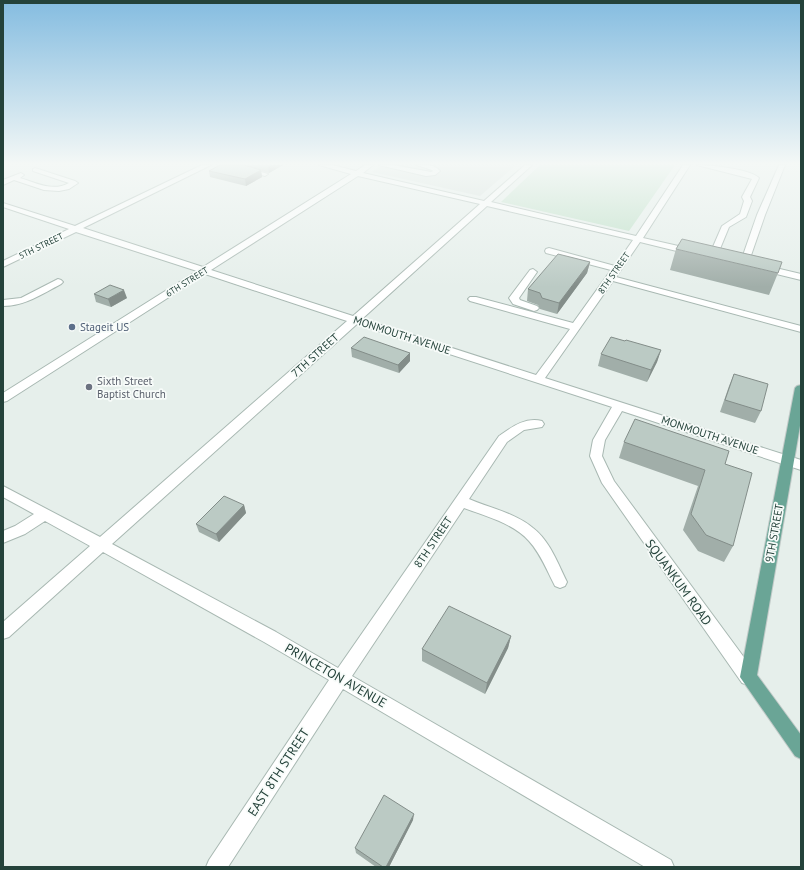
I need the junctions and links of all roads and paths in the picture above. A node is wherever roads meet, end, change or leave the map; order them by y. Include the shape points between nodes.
1 (5, 206) edge
2 (124, 206) edge
3 (307, 206) edge
4 (483, 206) edge
5 (497, 206) edge
6 (660, 206) edge
7 (746, 206) edge
8 (765, 206) edge
9 (76, 229) junction
10 (638, 239) junction
11 (549, 251) dead end
12 (3, 264) edge
13 (617, 269) junction
14 (204, 271) junction
15 (533, 272) dead end
16 (801, 276) edge
17 (610, 278) junction
18 (58, 282) dead end
19 (473, 299) dead end
20 (3, 303) edge
21 (355, 320) junction
22 (577, 324) junction
23 (801, 329) edge
24 (539, 379) junction
25 (801, 388) edge
26 (3, 398) edge
27 (618, 405) junction
28 (538, 424) dead end
29 (787, 460) junction
30 (801, 465) edge
31 (3, 491) edge
32 (460, 501) junction
33 (45, 514) junction
34 (3, 537) edge
35 (102, 546) junction
36 (560, 582) dead end
37 (3, 632) edge
38 (341, 677) junction
39 (748, 677) junction
40 (801, 750) edge
41 (216, 867) edge
42 (664, 867) edge

1 - 9 street, MONMOUTH AVENUE
2 - 9 street, 5TH STREET
3 - 14 street, 6TH STREET
4 - 21 street, 7TH STREET
5 - 10 street
6 - 10 street, 8TH STREET
7 - 10 street via 741,217 726,226 709,256
8 - 16 street via 747,264
9 - 12 street, 5TH STREET
9 - 14 street, MONMOUTH AVENUE
10 - 13 street, 8TH STREET
11 - 13 street
13 - 17 street, 8TH STREET
14 - 21 street, MONMOUTH AVENUE
14 - 26 street, 6TH STREET
15 - 22 street via 514,298 516,302
17 - 22 street, 8TH STREET
17 - 23 street
18 - 20 street via 20,302
19 - 22 street
21 - 24 street, MONMOUTH AVENUE
21 - 35 street, 7TH STREET
22 - 24 street, 8TH STREET
24 - 27 street, MONMOUTH AVENUE
25 - 29 main road, 9TH STREET
27 - 29 street, MONMOUTH AVENUE
27 - 39 street, SQUANKUM ROAD via 599,440 596,456 608,483
28 - 32 street, 8TH STREET via 521,426 503,440
29 - 30 street, MONMOUTH AVENUE
29 - 39 main road, 9TH STREET
31 - 33 street, PRINCETON AVENUE
32 - 36 street via 528,532 547,556
32 - 38 street, 8TH STREET
33 - 34 street via 20,530
33 - 35 street, PRINCETON AVENUE
35 - 37 street, 7TH STREET
35 - 38 street, PRINCETON AVENUE
38 - 41 street, EAST 8TH STREET
38 - 42 street, PRINCETON AVENUE
39 - 40 main road, SQUANKUM ROAD

